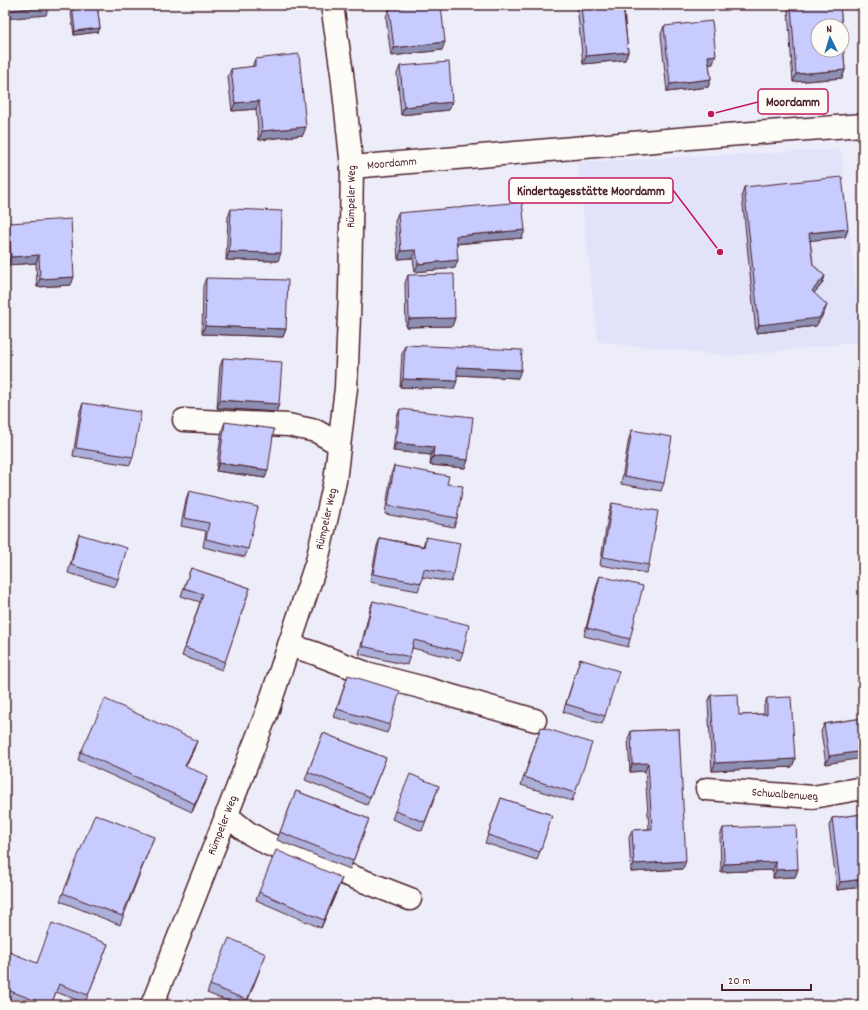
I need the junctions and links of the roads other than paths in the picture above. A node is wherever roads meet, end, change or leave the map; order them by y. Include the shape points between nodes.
1 (332, 5) edge
2 (863, 125) edge
3 (352, 167) junction
4 (184, 420) dead end
5 (339, 444) junction
6 (289, 645) junction
7 (535, 720) dead end
8 (863, 788) edge
9 (707, 789) dead end
10 (226, 815) junction
11 (410, 899) dead end
12 (152, 1005) edge

1 - 3 street, Rümpeler Weg
2 - 3 street, Moordamm
3 - 5 street, Rümpeler Weg via 346,380
4 - 5 street via 288,425 316,431
5 - 6 street, Rümpeler Weg via 335,481 317,561
6 - 7 street via 366,673
6 - 10 street, Rümpeler Weg via 266,715
8 - 9 street, Schwalbenweg via 813,797
10 - 11 street via 247,832 268,844
10 - 12 street, Rümpeler Weg

